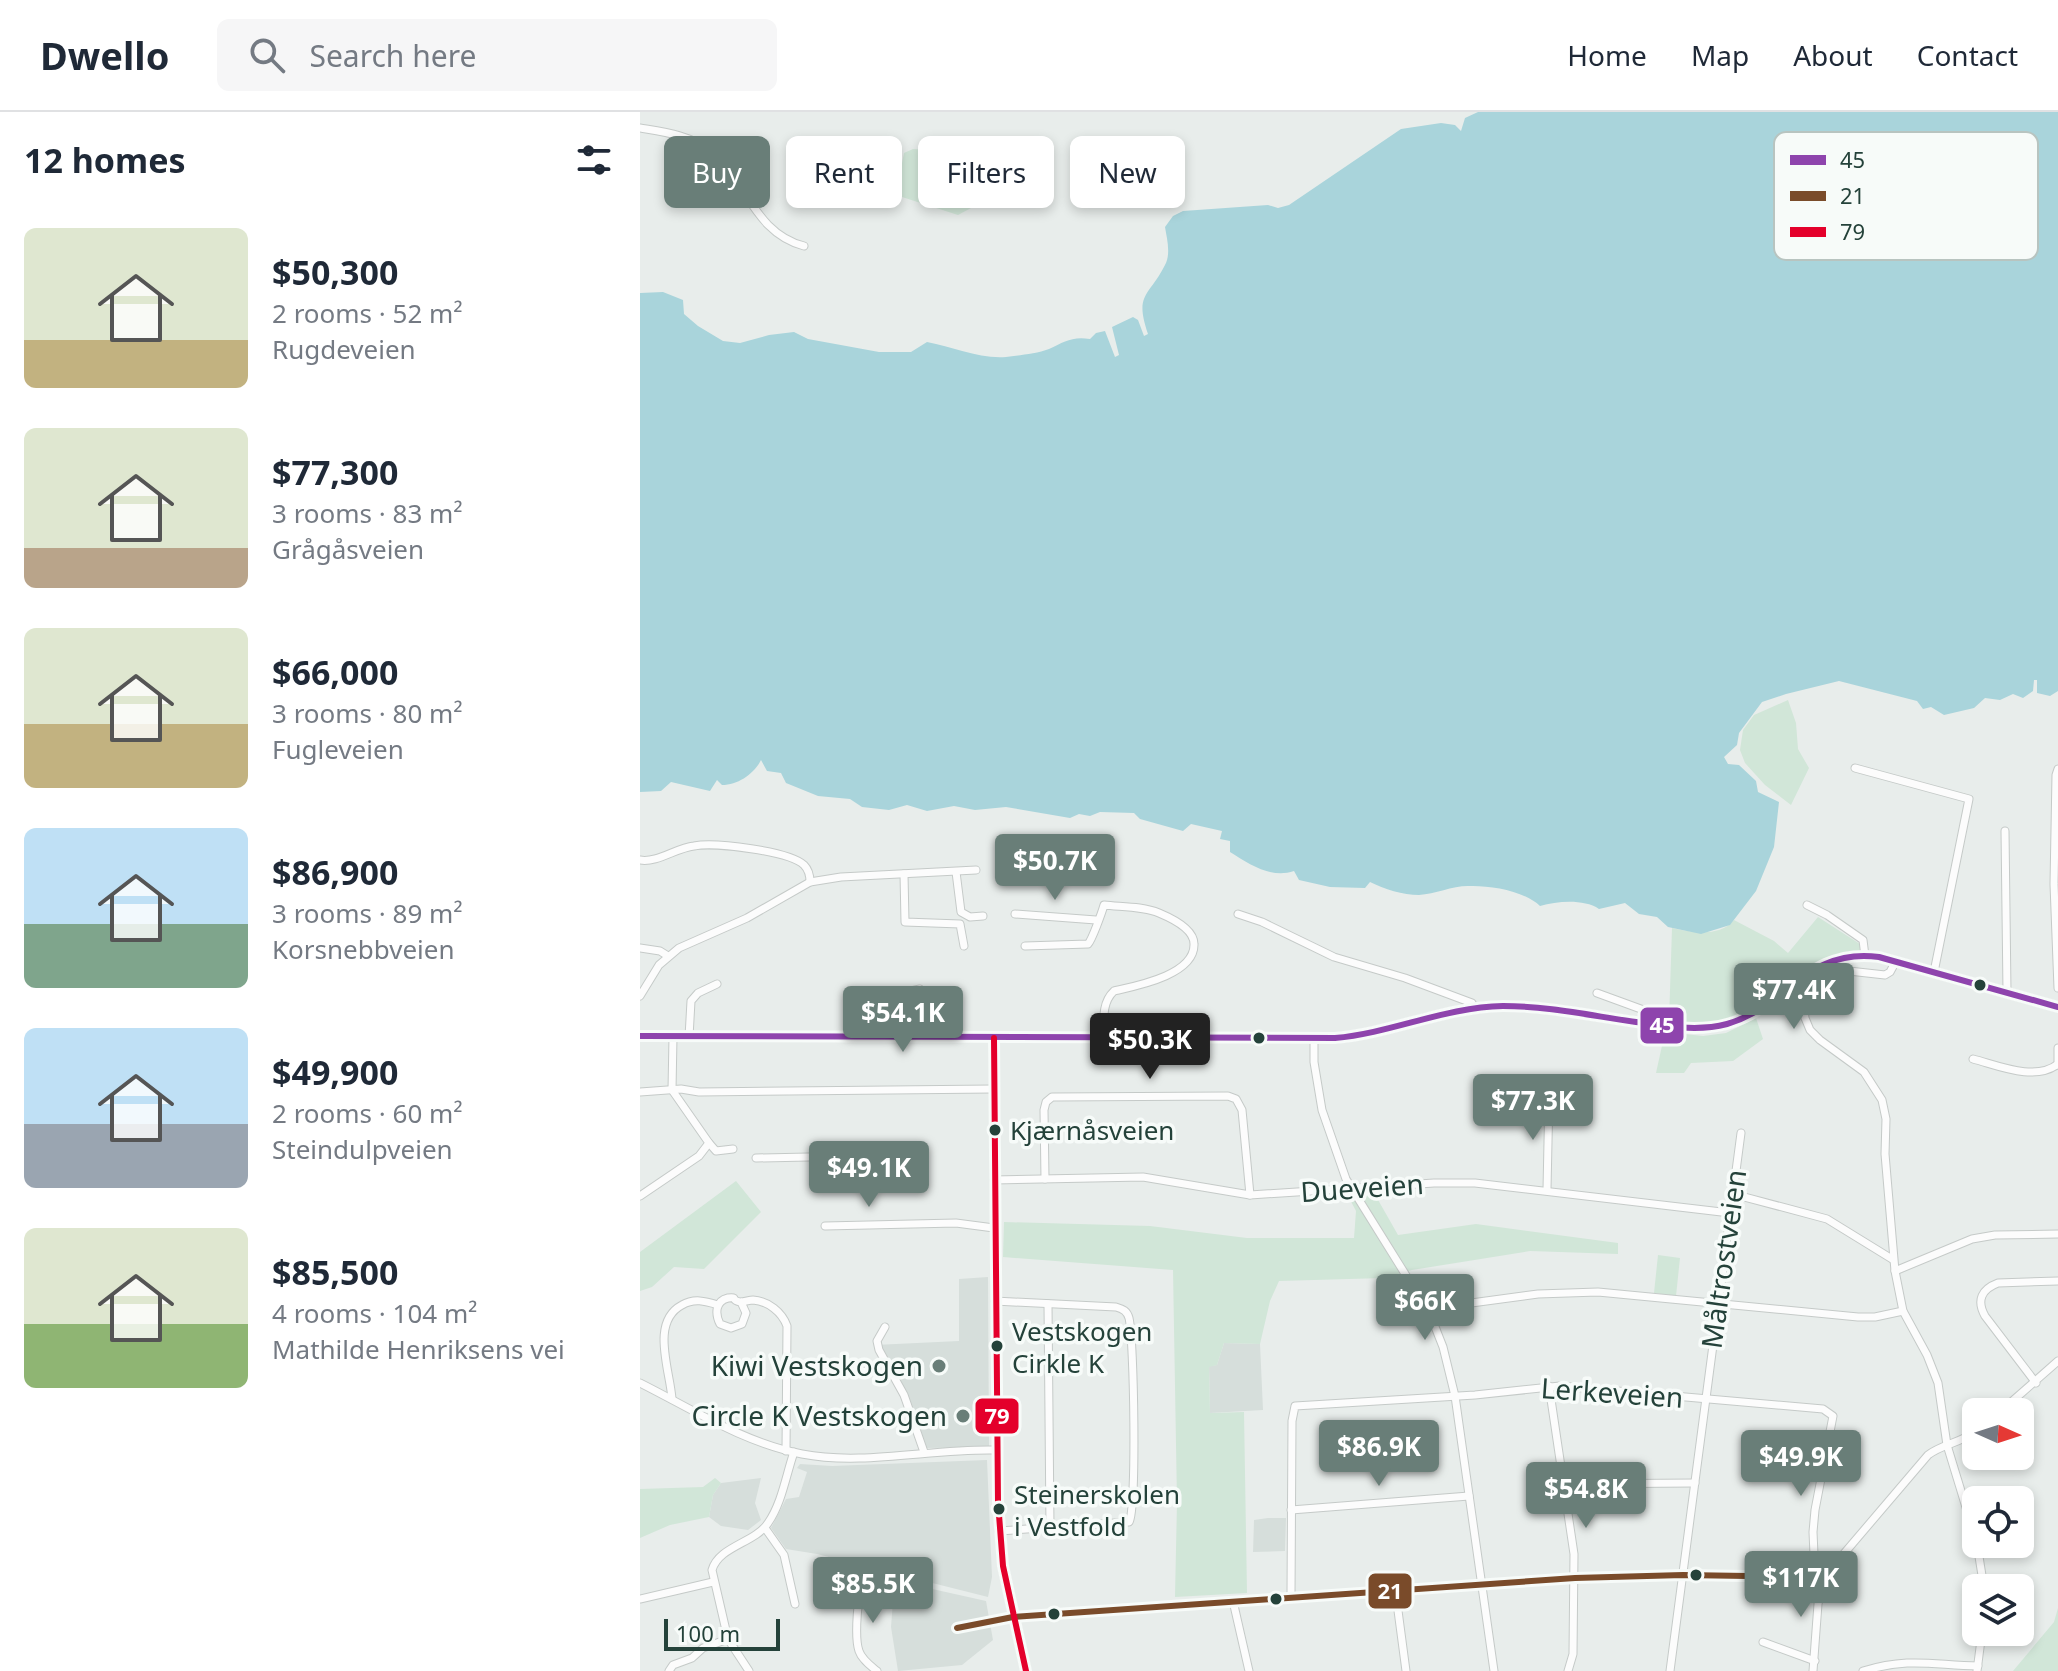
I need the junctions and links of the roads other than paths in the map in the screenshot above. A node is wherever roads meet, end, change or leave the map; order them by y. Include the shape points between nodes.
1 (640, 128) edge
2 (804, 246) dead end
3 (1855, 768) dead end
4 (2058, 769) edge
5 (2005, 831) dead end
6 (640, 860) edge
7 (976, 870) dead end
8 (956, 872) junction
9 (904, 874) junction
10 (810, 882) junction
11 (1807, 905) dead end
12 (1015, 914) dead end
13 (1238, 914) dead end
14 (983, 916) dead end
15 (1096, 920) junction
16 (964, 946) dead end
17 (1025, 946) dead end
18 (640, 948) edge
19 (668, 956) junction
20 (1865, 956) junction
21 (1896, 961) junction
22 (1934, 972) junction
23 (717, 984) dead end
24 (2058, 988) edge
25 (920, 989) dead end
26 (2007, 992) junction
27 (1597, 993) dead end
28 (640, 996) edge
29 (2058, 1007) edge
30 (1475, 1008) junction
31 (1665, 1026) junction
32 (640, 1036) edge
33 (673, 1037) junction
34 (689, 1037) junction
35 (874, 1037) junction
36 (994, 1038) junction
37 (1104, 1038) junction
38 (1314, 1038) junction
39 (2058, 1048) edge
40 (1973, 1059) dead end
41 (2058, 1065) edge
42 (993, 1089) junction
43 (672, 1090) junction
44 (640, 1092) edge
45 (1549, 1095) dead end
46 (1741, 1133) dead end
47 (709, 1143) junction
48 (733, 1149) dead end
49 (868, 1150) dead end
50 (756, 1158) dead end
51 (1045, 1179) junction
52 (994, 1180) junction
53 (1351, 1189) junction
54 (1547, 1189) junction
55 (1733, 1194) junction
56 (1250, 1195) junction
57 (640, 1196) edge
58 (1730, 1213) junction
59 (825, 1226) dead end
60 (994, 1228) junction
61 (2058, 1234) edge
62 (1892, 1259) junction
63 (1895, 1271) junction
64 (2058, 1281) edge
65 (995, 1301) junction
66 (741, 1302) junction
67 (1048, 1304) junction
68 (1718, 1304) junction
69 (718, 1305) junction
70 (1903, 1311) junction
71 (1430, 1314) junction
72 (885, 1327) dead end
73 (2058, 1361) edge
74 (867, 1371) dead end
75 (788, 1373) junction
76 (640, 1383) edge
77 (2036, 1383) junction
78 (1549, 1386) junction
79 (1455, 1396) junction
80 (2017, 1398) edge
81 (672, 1399) junction
82 (1706, 1400) junction
83 (1962, 1440) edge
84 (1947, 1445) junction
85 (997, 1450) junction
86 (790, 1452) junction
87 (924, 1452) junction
88 (1695, 1483) junction
89 (1563, 1484) junction
90 (1962, 1495) edge
91 (1469, 1496) junction
92 (1291, 1510) junction
93 (1050, 1527) junction
94 (765, 1528) junction
95 (999, 1531) junction
96 (1815, 1561) junction
97 (1833, 1566) junction
98 (1683, 1575) junction
99 (1820, 1577) junction
100 (1575, 1578) junction
101 (863, 1579) dead end
102 (713, 1582) junction
103 (1481, 1584) junction
104 (1395, 1588) junction
105 (1291, 1596) junction
106 (640, 1599) edge
107 (1233, 1601) junction
108 (795, 1604) dead end
109 (1013, 1617) junction
110 (957, 1628) dead end
111 (728, 1639) junction
112 (1763, 1642) dead end
113 (1980, 1646) edge
114 (1815, 1661) junction
115 (1977, 1668) edge
116 (669, 1671) edge
117 (749, 1671) edge
118 (877, 1671) edge
119 (1026, 1671) edge
120 (1249, 1671) edge
121 (1406, 1671) edge
122 (1494, 1671) edge
123 (1568, 1671) edge
124 (1670, 1671) edge
125 (1813, 1671) edge
126 (1863, 1671) edge

1 - 2 street via 677,134 709,150 766,224 778,236
3 - 22 street via 1969,799
4 - 24 street
5 - 26 street
6 - 10 street via 692,846 737,847 799,862 808,870
7 - 8 street
8 - 9 street
8 - 14 street via 961,912
9 - 10 street
9 - 16 street via 905,922 960,924
10 - 19 street
11 - 20 street via 1863,940
12 - 15 street
13 - 30 street via 1334,957 1405,978
15 - 17 street via 1088,944
15 - 37 street via 1104,905 1159,913 1195,941 1194,953 1182,966 1109,995
18 - 19 street
19 - 28 street
20 - 21 main road
20 - 31 main road via 1819,966 1737,1021 1693,1029
21 - 22 main road
21 - 62 street via 1885,975 1849,971 1823,977 1804,1007 1810,1030 1864,1072 1882,1100
22 - 26 main road
23 - 34 street via 691,1001
25 - 35 street via 880,999
26 - 29 main road
27 - 31 street via 1660,1016
30 - 31 main road via 1523,1007
30 - 38 main road via 1366,1034
32 - 33 main road
33 - 34 main road
33 - 43 street
34 - 35 main road
35 - 36 main road
36 - 37 main road
36 - 42 main road
37 - 38 main road
38 - 53 street via 1322,1110
39 - 41 street
40 - 41 street via 2032,1071
42 - 43 street
42 - 52 main road
43 - 44 street
43 - 47 street
45 - 54 street
46 - 55 street, Måltrostveien
47 - 48 street via 716,1151
47 - 57 street via 699,1156
49 - 50 street via 855,1156
51 - 52 street, Dueveien
51 - 56 street, Dueveien via 1148,1178
51 - 56 street via 1044,1110 1052,1097 1228,1096 1242,1110
52 - 60 main road
53 - 54 street, Dueveien via 1461,1182
53 - 56 street, Dueveien
53 - 71 street
54 - 58 street, Dueveien
55 - 58 street, Måltrostveien
55 - 62 street via 1827,1219
58 - 68 street, Måltrostveien
59 - 60 street via 956,1223
60 - 65 main road
61 - 63 street via 1972,1239
62 - 63 street
63 - 70 street
64 - 77 street via 1998,1283 1983,1293 1980,1302
65 - 67 street
65 - 85 main road
66 - 69 street via 729,1298
66 - 69 street via 745,1319 731,1328 718,1320
66 - 75 street via 763,1302 782,1317 788,1333
67 - 93 street
67 - 93 street via 1116,1307 1128,1315 1134,1494 1127,1523
68 - 70 street via 1858,1317
68 - 71 street via 1551,1292
68 - 82 street, Måltrostveien
69 - 81 street via 690,1301 665,1320
70 - 84 street via 1938,1383
71 - 79 street
72 - 87 street via 877,1341 879,1350 904,1395
73 - 77 street
74 - 75 street
75 - 86 street
76 - 81 street
77 - 80 street
78 - 79 street, Lerkeveien
78 - 82 street, Lerkeveien
78 - 89 street
79 - 91 street
79 - 92 street, Lerkeveien via 1295,1406
81 - 86 street via 748,1438
82 - 88 street, Måltrostveien
82 - 96 street, Lerkeveien via 1823,1409 1833,1416 1815,1510
83 - 84 street
84 - 90 street
84 - 97 street via 1922,1462
85 - 87 street
85 - 95 main road
86 - 87 street via 836,1457
86 - 94 street via 778,1504
88 - 89 street
88 - 98 street, Måltrostveien
89 - 100 street
91 - 92 street
91 - 103 street
92 - 105 street, Lerkeveien
93 - 95 street
94 - 102 street via 714,1563
94 - 108 street via 784,1555
95 - 109 main road
96 - 97 street
96 - 99 street
97 - 99 street
98 - 99 street
98 - 100 street
98 - 124 street, Måltrostveien
99 - 114 street
100 - 103 street
100 - 123 street
101 - 118 street via 859,1650
102 - 106 street
102 - 111 street
103 - 104 street
103 - 122 street
104 - 105 street
104 - 121 street
105 - 107 street
107 - 109 street
107 - 120 street
109 - 110 street
109 - 119 main road
111 - 116 street via 703,1648
111 - 117 street
112 - 114 street
113 - 115 street
114 - 125 street
115 - 126 street via 1916,1661

